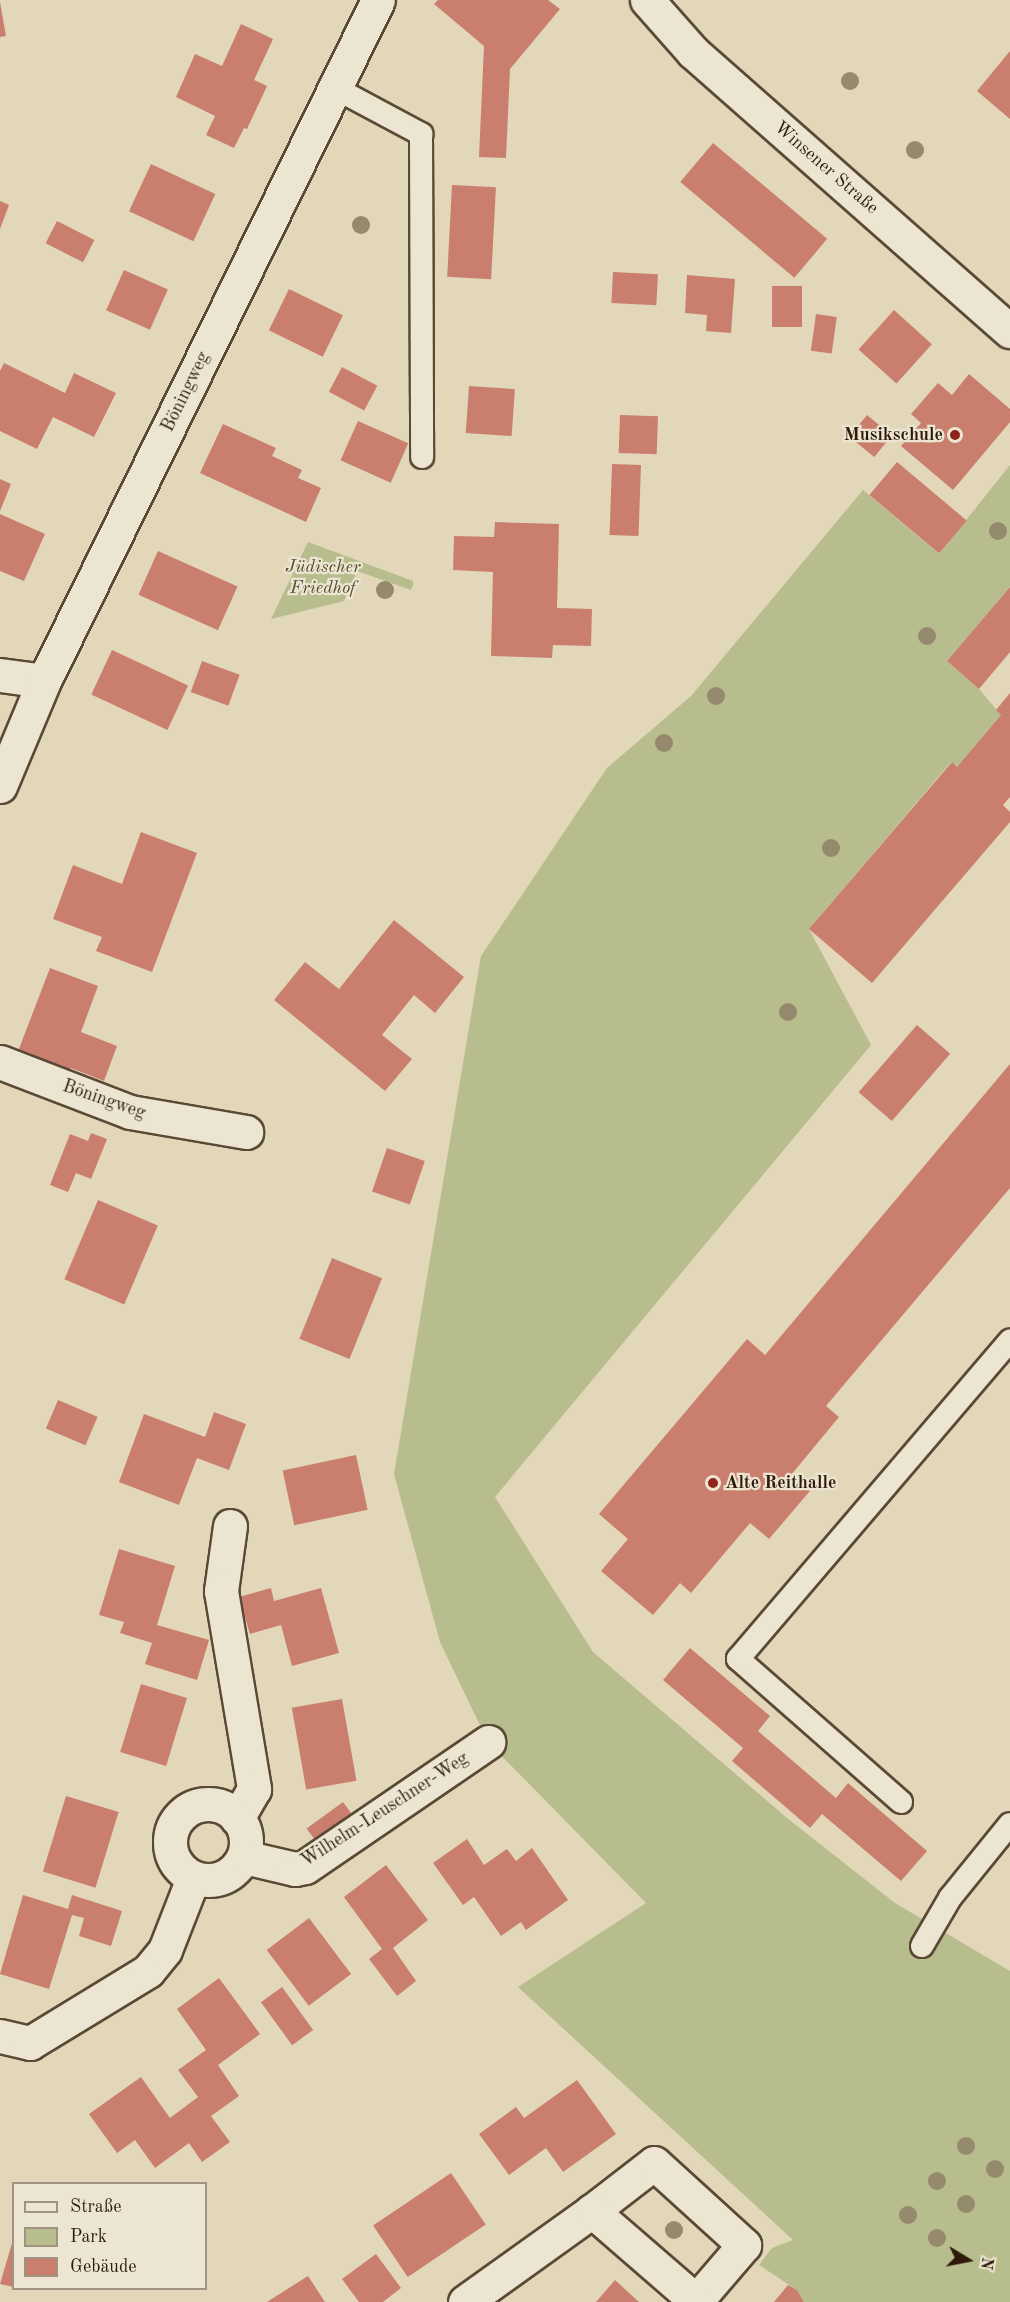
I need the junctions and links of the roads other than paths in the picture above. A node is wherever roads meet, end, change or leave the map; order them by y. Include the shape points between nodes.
1 (378, 0) edge
2 (647, 0) edge
3 (335, 87) junction
4 (1010, 331) edge
5 (422, 457) dead end
6 (0, 675) edge
7 (44, 681) junction
8 (0, 786) edge
9 (0, 1062) edge
10 (246, 1132) dead end
11 (1010, 1340) edge
12 (230, 1526) dead end
13 (488, 1742) dead end
14 (901, 1802) dead end
15 (237, 1818) junction
16 (1010, 1824) edge
17 (244, 1857) junction
18 (193, 1878) junction
19 (922, 1946) dead end
20 (0, 2036) edge
21 (592, 2211) dead end
22 (465, 2302) edge

1 - 3 street, Böningweg
2 - 4 street, Winsener Straße via 693,52
3 - 5 lane via 421,134
3 - 7 street, Böningweg
6 - 7 street
7 - 8 street, Böningweg
9 - 10 street, Böningweg via 130,1112
11 - 14 lane via 738,1659
12 - 15 street via 220,1591 254,1789
13 - 17 street, Wilhelm-Leuschner-Weg via 305,1867 295,1869
15 - 17 street via 246,1836
15 - 18 street via 221,1806 201,1804 183,1812 172,1828 169,1848 177,1866
16 - 19 lane via 950,1898
17 - 18 street via 223,1878
18 - 20 street via 165,1950 148,1971 30,2043
21 - 22 street

